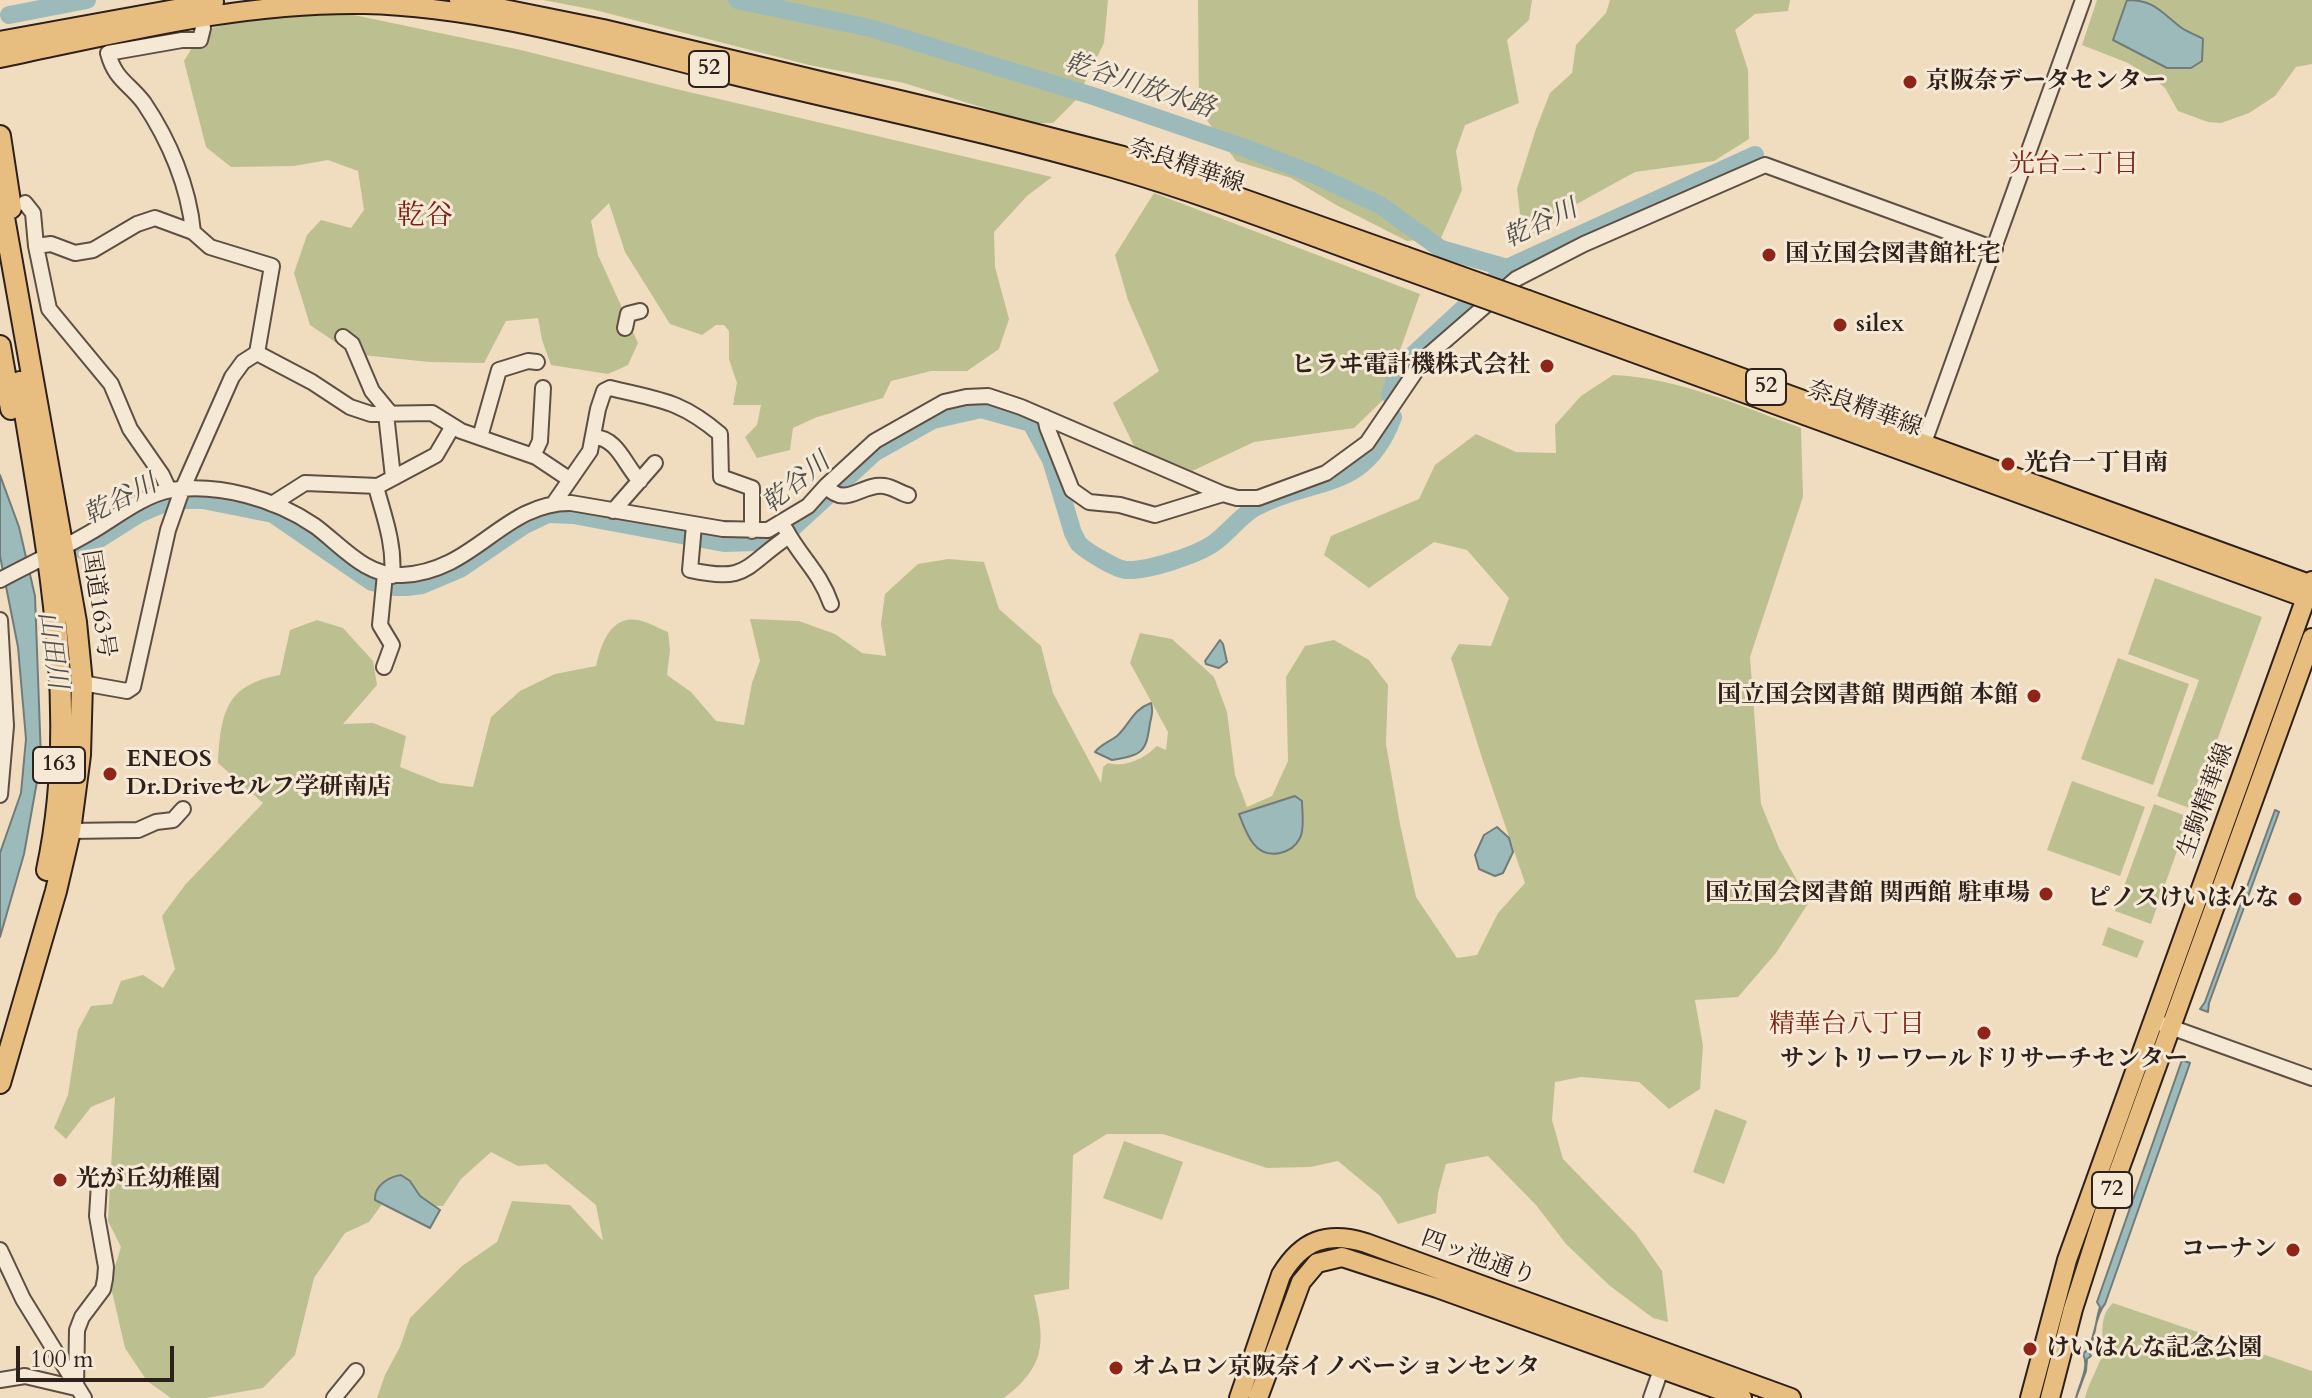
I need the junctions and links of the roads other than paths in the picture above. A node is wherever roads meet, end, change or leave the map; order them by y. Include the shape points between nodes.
1 (223, 0) edge
2 (459, 0) edge
3 (2083, 0) edge
4 (199, 7) edge
5 (0, 41) edge
6 (0, 58) edge
7 (0, 136) edge
8 (0, 195) edge
9 (25, 203) dead end
10 (193, 232) junction
11 (36, 246) junction
12 (1995, 249) junction
13 (0, 262) edge
14 (1402, 262) junction
15 (15, 277) junction
16 (640, 311) dead end
17 (625, 328) dead end
18 (343, 337) dead end
19 (257, 353) junction
20 (1, 358) edge
21 (537, 362) dead end
22 (543, 388) dead end
23 (388, 414) junction
24 (1045, 417) junction
25 (453, 426) junction
26 (480, 437) junction
27 (594, 437) junction
28 (1921, 449) junction
29 (533, 456) junction
30 (655, 463) dead end
31 (393, 477) junction
32 (569, 479) junction
33 (640, 481) junction
34 (376, 487) junction
35 (176, 490) junction
36 (829, 490) junction
37 (1223, 494) junction
38 (908, 495) dead end
39 (554, 503) junction
40 (272, 504) junction
41 (40, 509) junction
42 (613, 511) junction
43 (785, 529) junction
44 (693, 531) junction
45 (752, 531) junction
46 (49, 555) junction
47 (0, 580) edge
48 (386, 580) junction
49 (2311, 590) edge
50 (831, 604) dead end
51 (0, 620) edge
52 (2312, 638) edge
53 (384, 667) dead end
54 (82, 683) junction
55 (0, 795) edge
56 (183, 809) dead end
57 (70, 831) junction
58 (17, 1019) junction
59 (2152, 1021) junction
60 (2172, 1028) junction
61 (2312, 1078) edge
62 (0, 1083) edge
63 (99, 1183) dead end
64 (0, 1250) edge
65 (1664, 1361) junction
66 (356, 1371) dead end
67 (0, 1380) edge
68 (80, 1393) edge
69 (334, 1398) edge
70 (1239, 1398) edge
71 (1258, 1398) edge
72 (1651, 1398) edge
73 (1742, 1398) edge
74 (1791, 1398) edge
75 (2030, 1398) edge
76 (2050, 1398) edge

1 - 4 main road, 奈良精華線 / 52
2 - 14 main road, 奈良精華線 / 52 via 603,29 1123,156
3 - 12 street
4 - 5 main road, 奈良精華線 / 52
4 - 6 main road, 奈良精華線 / 52
4 - 10 street via 200,40 108,53 112,68 146,107 178,169
4 - 14 main road, 奈良精華線 / 52 via 363,4 437,10 524,26 1115,168
7 - 15 highway, 163 via 19,253
8 - 15 highway, 国道163号 / 163
9 - 11 street via 33,213
10 - 11 street via 155,218 93,250 75,253 51,244
10 - 19 street via 210,247 272,266
11 - 35 street via 49,309 111,384 130,429
12 - 28 street
12 - 37 street via 1765,165 1516,279 1424,359 1367,443 1326,473 1258,498
13 - 41 highway, 国道163号 / 163
14 - 28 main road, 奈良精華線 / 52, bridge
15 - 46 highway, 国道163号 / 163
16 - 17 street via 628,314
18 - 23 street via 352,344
19 - 23 street via 350,407
19 - 35 street via 232,377
20 - 41 highway via 16,437
21 - 26 street via 499,370
22 - 29 street via 540,441
23 - 25 street via 432,413
23 - 31 street
24 - 36 street via 988,396 944,402 875,441
24 - 37 street
24 - 37 street via 1072,490 1089,502 1155,515
25 - 26 street
25 - 31 street via 436,455
26 - 29 street
27 - 32 street
27 - 33 street via 612,442
27 - 45 street via 607,389 687,408 721,436 721,477 752,488
28 - 49 main road, 奈良精華線 / 52
29 - 32 street
30 - 33 street
31 - 34 street
32 - 39 street
33 - 42 street
34 - 40 street via 305,483
34 - 48 street via 393,561
35 - 40 street via 231,492
35 - 46 street via 136,504
35 - 54 street via 133,687 127,691
36 - 38 street via 845,497 880,486
36 - 43 street
39 - 42 street
39 - 48 street via 514,519 458,560 419,575
40 - 48 street via 298,514
41 - 46 highway, 国道163号 / 163
42 - 44 street
43 - 44 street via 741,573 719,577 690,570
43 - 45 street
43 - 50 street via 818,573
44 - 45 street
46 - 47 street
46 - 54 highway, 国道163号 / 163 via 76,622
46 - 58 highway, 国道163号 / 163 via 61,699 59,780 52,845
48 - 53 street via 380,625 392,645
49 - 59 main road, 生駒精華線 / 72
51 - 55 street via 6,726
52 - 60 main road, 生駒精華線 / 72
54 - 57 highway, 国道163号 / 163
56 - 57 street via 173,820 138,830
57 - 58 highway, 国道163号 / 163
58 - 62 highway, 国道163号 / 163
59 - 60 street
59 - 75 main road, 生駒精華線 / 72 via 2067,1260
60 - 61 street
60 - 76 main road, 生駒精華線 / 72 via 2086,1267
63 - 68 street via 97,1216 106,1267 103,1289 77,1330
64 - 68 street
65 - 70 main road, 四ッ池通り via 1366,1243 1333,1237 1303,1248 1281,1275
65 - 71 main road, 四ッ池通り via 1342,1257 1317,1263 1301,1282
65 - 72 street
65 - 73 main road, 四ッ池通り
65 - 74 main road, 四ッ池通り
66 - 69 street
67 - 68 street via 25,1376

